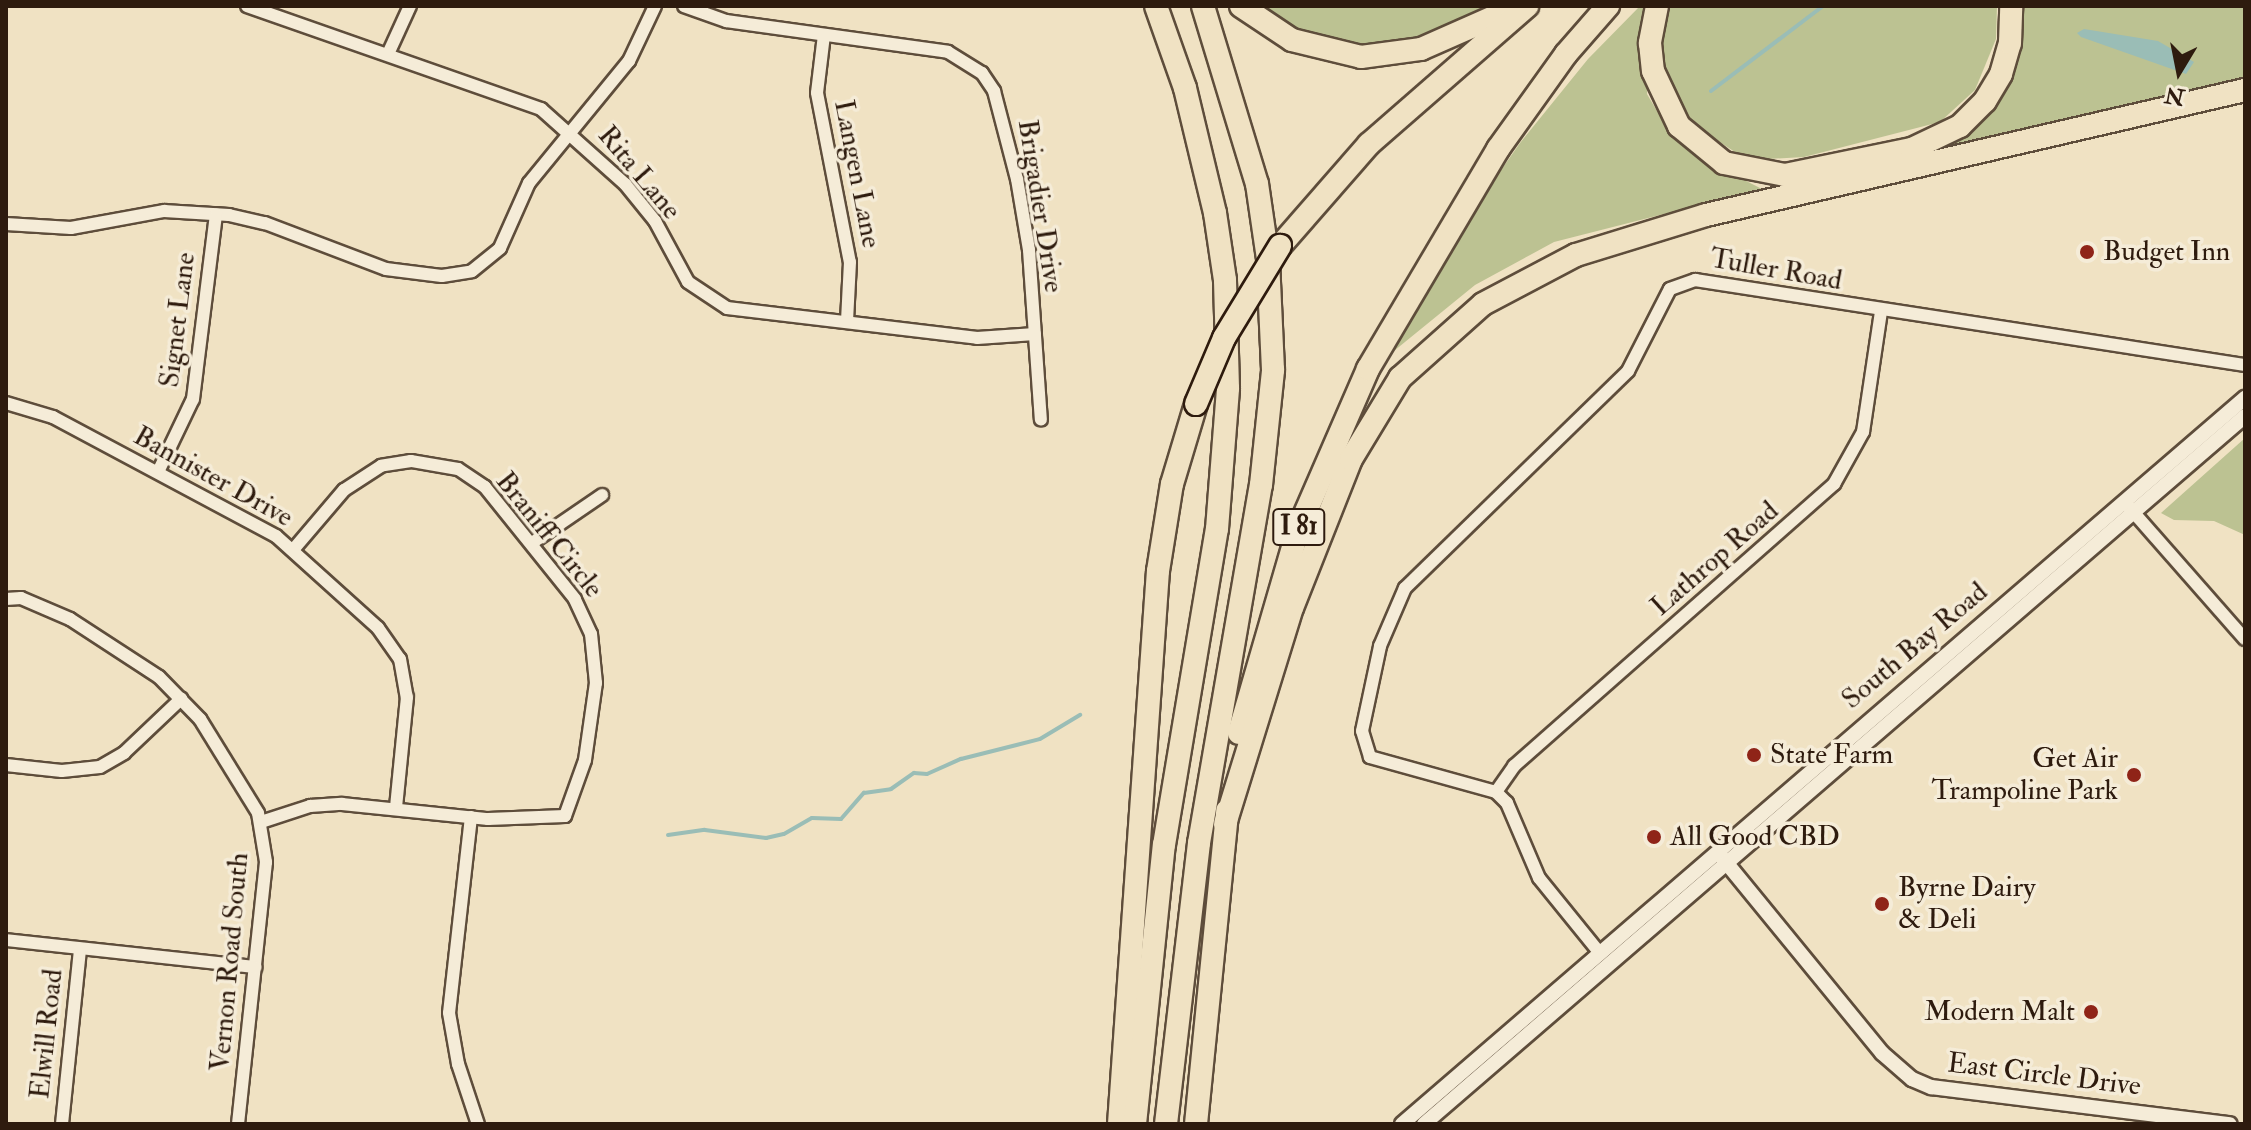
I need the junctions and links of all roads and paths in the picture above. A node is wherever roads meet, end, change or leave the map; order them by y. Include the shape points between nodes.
1 (247, 6) edge
2 (410, 6) edge
3 (655, 6) edge
4 (684, 6) edge
5 (1156, 6) edge
6 (1203, 6) edge
7 (1241, 6) edge
8 (1515, 6) edge
9 (1527, 6) edge
10 (1608, 6) edge
11 (1657, 6) edge
12 (2011, 6) edge
13 (824, 35) junction
14 (388, 54) junction
15 (2245, 90) edge
16 (573, 132) junction
17 (216, 214) junction
18 (6, 224) edge
19 (1881, 312) junction
20 (847, 322) junction
21 (1035, 334) junction
22 (2245, 365) edge
23 (2245, 398) edge
24 (6, 403) edge
25 (2245, 416) edge
26 (1041, 420) dead end
27 (158, 472) junction
28 (602, 495) dead end
29 (2129, 507) junction
30 (532, 543) junction
31 (293, 550) junction
32 (6, 599) edge
33 (2245, 639) edge
34 (181, 699) junction
35 (6, 765) edge
36 (1496, 792) junction
37 (396, 808) junction
38 (471, 817) junction
39 (261, 822) junction
40 (1225, 824) junction
41 (1722, 857) junction
42 (6, 940) edge
43 (80, 949) junction
44 (1599, 952) junction
45 (256, 967) junction
46 (62, 1124) edge
47 (238, 1124) edge
48 (478, 1124) edge
49 (1119, 1124) edge
50 (1135, 1124) edge
51 (1166, 1124) edge
52 (1196, 1124) edge
53 (1402, 1124) edge
54 (1424, 1124) edge
55 (2230, 1124) edge

1 - 14 street, Rita Lane
2 - 14 street
3 - 16 street via 629,61
4 - 13 street, Brigadier Drive via 726,21
5 - 50 highway via 1193,116 1221,246 1228,422 1204,632 1164,845
6 - 51 highway via 1237,106 1259,195 1273,370 1261,485 1199,843
7 - 8 highway via 1292,40 1361,57 1433,45
9 - 49 highway, bridge via 1369,144 1280,246 1229,328 1196,404 1172,484 1159,561
10 - 40 highway, I 81 via 1498,149 1403,303 1348,409 1271,612 1242,719
11 - 12 highway via 1650,43 1653,71 1679,126 1724,163 1785,175 1912,149 1960,126 1985,101 2001,74 2010,43
13 - 20 street, Langen Lane via 817,93 850,262
13 - 21 street, Brigadier Drive via 948,52 982,73 998,102 1017,179
14 - 16 street, Rita Lane via 512,96
15 - 40 highway via 1694,219 1576,255 1483,304 1400,378 1351,459 1292,608
16 - 17 street via 529,183 500,248 484,265 459,275 372,266 265,223
16 - 20 street, Rita Lane via 655,221 688,282 704,296 727,308
17 - 18 street via 164,211 71,228
17 - 27 street, Signet Lane via 193,399
19 - 22 street, Tuller Road
19 - 36 street, Lathrop Road via 1863,432 1834,484 1514,766
19 - 36 street, Tuller Road via 1695,280 1670,289 1628,371 1405,588 1380,646 1363,741 1377,760
20 - 21 street, Rita Lane via 977,338
21 - 26 street, Brigadier Drive
23 - 29 street, South Bay Road
24 - 27 street, Bannister Drive via 53,417
25 - 29 street, South Bay Road
27 - 31 street, Bannister Drive
28 - 30 street
29 - 33 street
29 - 41 street, South Bay Road
30 - 31 street, Braniff Circle via 485,487 458,469 411,461 381,466 358,478
30 - 38 street, Braniff Circle via 575,599 591,634 596,683 585,760 565,816 531,821
31 - 37 street, Bannister Drive via 378,628 400,659 407,697
32 - 34 street, Vernon Road South via 35,603 113,643
34 - 35 street via 124,753 100,767 62,771
34 - 39 street, Vernon Road South via 234,769
36 - 44 street via 1507,803 1539,878
37 - 38 street, Braniff Circle
37 - 39 street, Braniff Circle via 310,806
38 - 48 street via 449,1013 458,1064
39 - 45 street, Vernon Road South via 266,862
40 - 52 highway, I 81
41 - 44 street, South Bay Road
41 - 54 street, South Bay Road
41 - 55 street, East Circle Drive via 1882,1053 1912,1079 1931,1087
42 - 43 street
43 - 45 street
43 - 46 street, Elwill Road
44 - 53 street, South Bay Road
45 - 47 street, Vernon Road South

